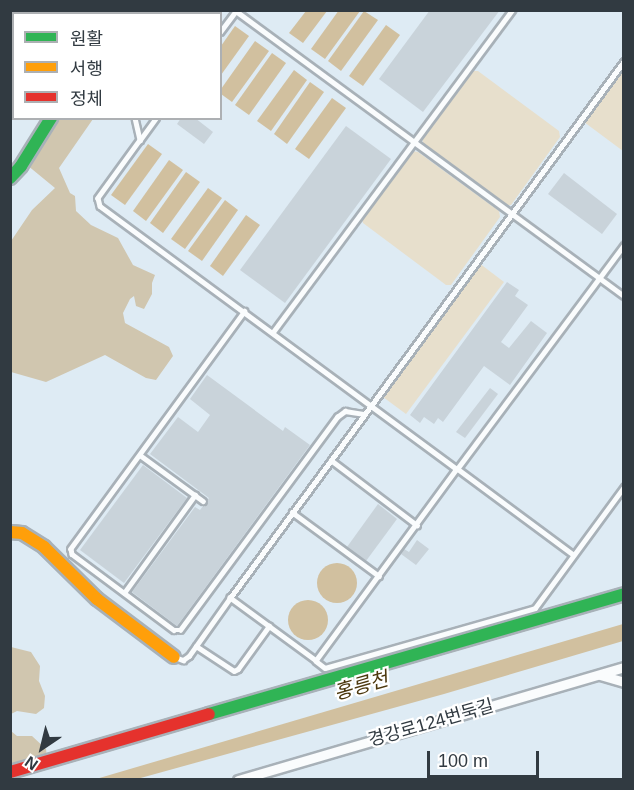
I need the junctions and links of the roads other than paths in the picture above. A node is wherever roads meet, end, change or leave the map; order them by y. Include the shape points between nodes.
1 (512, 10) edge
2 (236, 11) edge
3 (222, 29) edge
4 (624, 61) edge
5 (50, 120) edge
6 (135, 120) edge
7 (155, 120) edge
8 (140, 140) junction
9 (414, 142) junction
10 (10, 178) edge
11 (510, 213) junction
12 (624, 245) edge
13 (599, 278) junction
14 (624, 296) edge
15 (245, 311) junction
16 (273, 332) junction
17 (369, 405) junction
18 (363, 414) junction
19 (140, 455) junction
20 (331, 460) junction
21 (457, 469) junction
22 (624, 487) edge
23 (195, 495) junction
24 (203, 501) dead end
25 (292, 512) junction
26 (417, 525) junction
27 (10, 532) edge
28 (573, 555) junction
29 (379, 576) junction
30 (124, 593) junction
31 (624, 594) edge
32 (230, 598) junction
33 (269, 626) junction
34 (196, 645) junction
35 (174, 657) joint
36 (316, 661) junction
37 (624, 667) edge
38 (597, 675) junction
39 (624, 681) edge
40 (10, 771) edge
41 (238, 780) edge

1 - 9 lane
2 - 3 lane
2 - 9 lane
4 - 11 lane
5 - 10 street
6 - 8 lane
7 - 8 lane
8 - 15 lane via 98,198 100,206
9 - 11 lane
9 - 16 lane
11 - 13 lane
11 - 17 lane
12 - 13 lane
13 - 14 lane
13 - 21 lane
15 - 16 lane
15 - 19 lane
16 - 17 lane
17 - 18 lane
17 - 21 lane
18 - 20 lane
18 - 30 lane via 345,411 337,417 180,630 174,630
19 - 23 lane
19 - 30 lane via 72,549 72,554
20 - 25 lane
20 - 26 lane
21 - 26 lane
21 - 28 lane
22 - 28 lane
23 - 24 lane
23 - 30 lane
25 - 29 lane
25 - 32 lane
26 - 29 lane
27 - 35 street via 22,533 44,548 97,599
28 - 36 lane via 535,608 326,668
29 - 36 lane
31 - 40 street
32 - 33 lane
32 - 34 lane
33 - 34 lane via 234,671
33 - 36 lane
34 - 35 lane via 183,660
37 - 38 street, 경강로124번둑길
38 - 39 street
38 - 41 street, 경강로124번둑길

